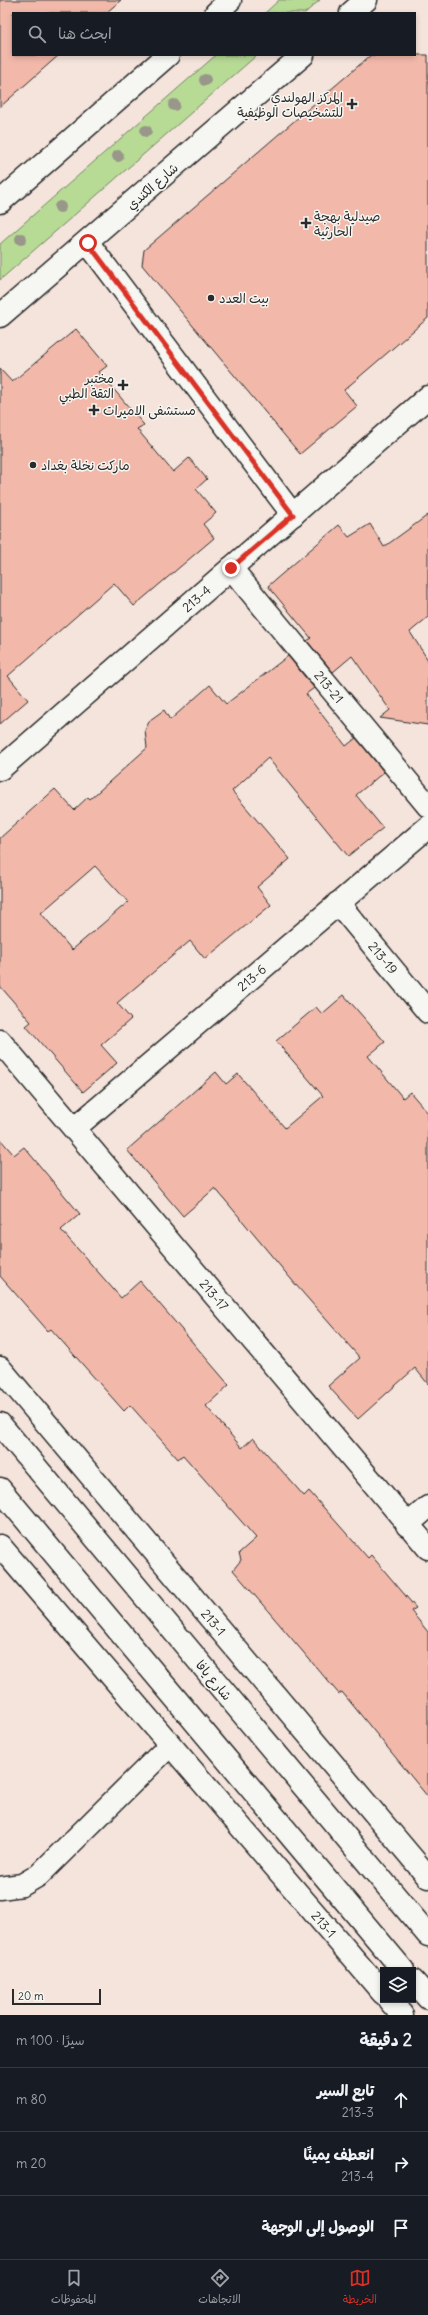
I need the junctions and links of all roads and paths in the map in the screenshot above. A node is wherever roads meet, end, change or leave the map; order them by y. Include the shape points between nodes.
1 (366, 0) edge
2 (352, 12) edge
3 (167, 56) edge
4 (302, 56) edge
5 (0, 202) edge
6 (88, 243) junction
7 (0, 316) edge
8 (428, 397) edge
9 (293, 515) junction
10 (231, 568) junction
11 (0, 769) edge
12 (428, 806) edge
13 (428, 827) edge
14 (338, 903) junction
15 (428, 1012) edge
16 (0, 1042) edge
17 (75, 1128) junction
18 (0, 1368) edge
19 (0, 1424) edge
20 (0, 1489) edge
21 (428, 1507) edge
22 (407, 1525) junction
23 (0, 1546) edge
24 (428, 1548) edge
25 (170, 1745) junction
26 (428, 1877) edge
27 (0, 1888) edge
28 (428, 1935) edge
29 (400, 1967) edge
30 (416, 1984) edge
31 (380, 1990) edge
32 (428, 1998) edge
33 (392, 2003) edge
34 (402, 2015) edge

1 - 2 main road
3 - 5 main road
4 - 6 main road, شارع الكندي
6 - 7 main road, شارع الكندي
6 - 9 main road
8 - 9 main road, 213-4
9 - 10 main road, 213-4
10 - 11 main road, 213-4
10 - 12 main road, 213-21
13 - 14 main road, 213-6
14 - 15 main road, 213-19
14 - 17 main road, 213-6
16 - 17 main road, 213-17
17 - 22 main road, 213-17
18 - 26 main road, 213-1
19 - 28 main road, شارع يافا
20 - 29 main road
21 - 22 main road
22 - 24 main road, 213-17
23 - 25 main road, 213-1
25 - 27 main road via 39,1875 22,1885
25 - 31 main road, 213-1
30 - 32 main road
33 - 34 main road

